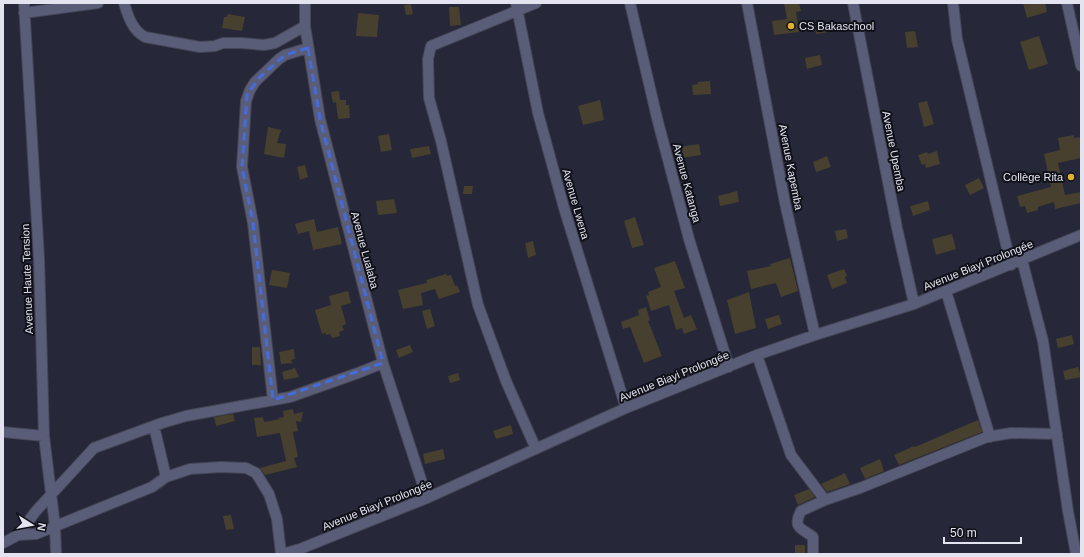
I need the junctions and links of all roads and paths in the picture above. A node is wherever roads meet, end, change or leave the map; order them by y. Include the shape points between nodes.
1 (98, 3) edge
2 (124, 3) edge
3 (305, 3) edge
4 (536, 3) edge
5 (630, 3) edge
6 (747, 3) edge
7 (853, 3) edge
8 (953, 3) edge
9 (1067, 3) edge
10 (517, 7) edge
11 (24, 8) edge
12 (305, 26) junction
13 (308, 48) junction
14 (1081, 66) edge
15 (1081, 236) edge
16 (1022, 260) junction
17 (1011, 265) junction
18 (946, 291) junction
19 (914, 304) junction
20 (814, 335) junction
21 (757, 355) junction
22 (383, 363) junction
23 (728, 367) junction
24 (273, 400) junction
25 (626, 408) junction
26 (154, 426) junction
27 (3, 432) edge
28 (1057, 434) junction
29 (44, 436) junction
30 (990, 436) junction
31 (536, 449) junction
32 (166, 477) junction
33 (51, 495) junction
34 (427, 498) junction
35 (825, 500) junction
36 (55, 526) junction
37 (18, 535) junction
38 (3, 543) edge
39 (56, 554) edge
40 (281, 554) edge
41 (814, 554) edge
42 (1076, 554) edge

1 - 11 street
2 - 12 street via 138,33 145,37 200,47 223,43 275,43
3 - 12 street, Avenue Lualaba
4 - 10 street
5 - 23 street, Avenue Katanga via 689,239
6 - 20 street, Avenue Kapemba via 785,203
7 - 19 street, Avenue Upemba
8 - 17 street via 957,39
9 - 14 street
10 - 25 street, Avenue Lwena via 538,113 562,201
10 - 31 street via 431,46 428,60 429,98 478,305 506,381
11 - 29 street, Avenue Haute Tension via 39,258
12 - 13 street, Avenue Lualaba
13 - 22 street, Avenue Lualaba via 320,118
13 - 24 street via 279,59 255,82 246,101 242,167 253,223
15 - 16 street, Avenue Biayi Prolongée
16 - 17 street, Avenue Biayi Prolongée
16 - 28 street via 1043,341
17 - 18 street, Avenue Biayi Prolongée
18 - 19 street, Avenue Biayi Prolongée
18 - 30 street
19 - 20 street, Avenue Biayi Prolongée
20 - 21 street, Avenue Biayi Prolongée
21 - 23 street, Avenue Biayi Prolongée
21 - 35 street via 791,455
22 - 24 street via 290,397
22 - 34 street, Avenue Lualaba
23 - 25 street, Avenue Biayi Prolongée
24 - 26 street via 186,416
25 - 31 street, Avenue Biayi Prolongée
26 - 32 street
26 - 33 street via 94,448
27 - 29 street
28 - 30 street via 1011,433
28 - 42 street
29 - 33 street, Avenue Haute Tension
30 - 35 street
31 - 34 street, Avenue Biayi Prolongée
32 - 36 street via 152,487
32 - 40 street via 190,469 221,467 246,468 256,473 269,494 277,519
33 - 36 street, Avenue Haute Tension
33 - 37 street
34 - 40 street, Avenue Biayi Prolongée via 300,549
35 - 41 street via 801,511 799,515 798,527 812,537
36 - 37 street via 36,534
36 - 39 street, Avenue Haute Tension
37 - 38 street

